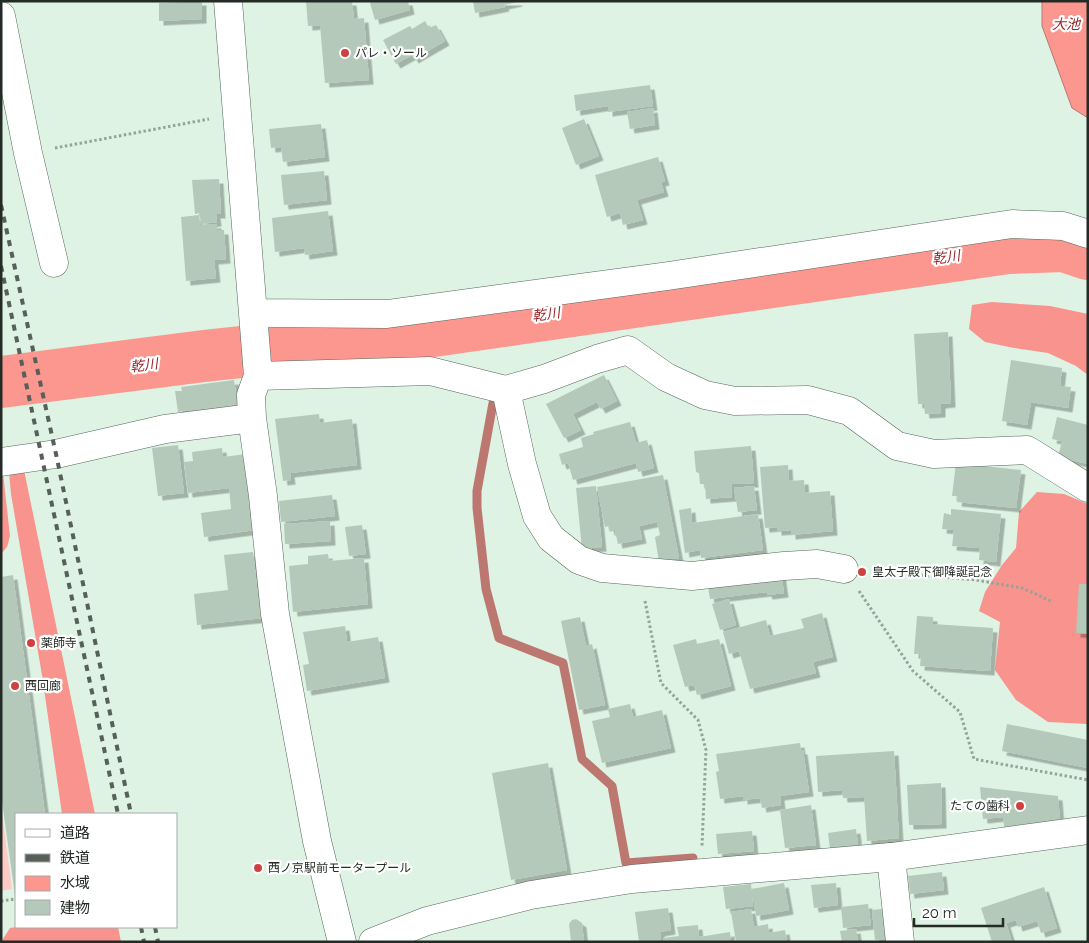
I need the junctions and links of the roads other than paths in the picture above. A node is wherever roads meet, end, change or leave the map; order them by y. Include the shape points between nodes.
1 (228, 1) edge
2 (1, 16) edge
3 (1088, 234) edge
4 (54, 263) dead end
5 (253, 313) junction
6 (258, 376) junction
7 (506, 390) junction
8 (252, 418) junction
9 (1, 462) edge
10 (1088, 488) edge
11 (844, 568) road end
12 (1088, 830) edge
13 (891, 858) junction
14 (342, 942) edge
15 (373, 942) edge
16 (900, 942) edge

1 - 5 street
2 - 4 street
3 - 5 street via 1063,226 1012,224 387,314
5 - 6 street
6 - 7 street via 430,371
6 - 8 street via 250,396
7 - 10 street via 628,350 666,377 705,395 735,401 808,400 849,411 897,446 934,454 1027,450
7 - 11 street via 537,516 551,538 579,560 602,568 692,576 817,564
8 - 9 street via 165,429 56,454
8 - 14 street via 275,614 317,841
12 - 13 street
13 - 15 street via 632,879 531,895 427,921
13 - 16 street

